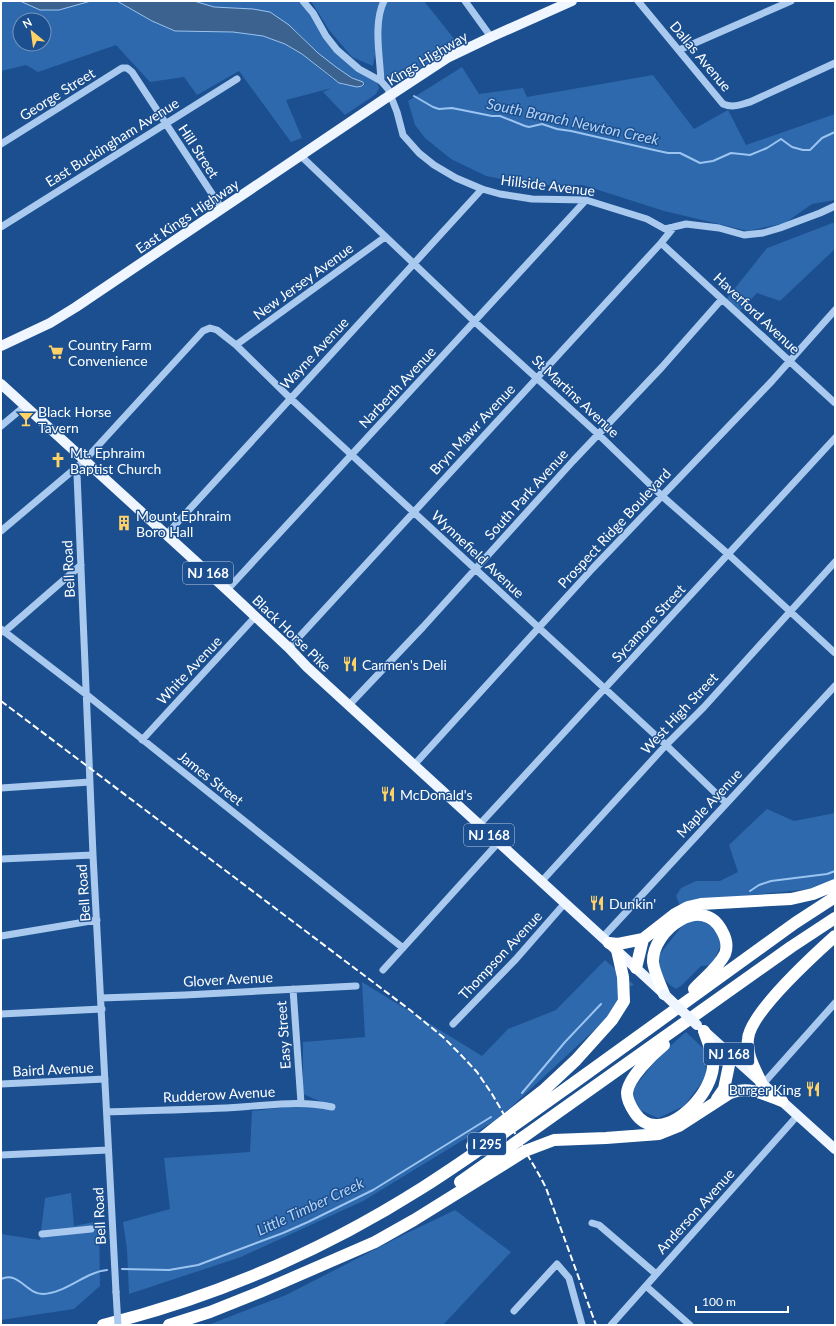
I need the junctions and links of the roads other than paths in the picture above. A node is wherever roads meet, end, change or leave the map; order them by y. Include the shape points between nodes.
1 (303, 1) edge
2 (384, 1) edge
3 (465, 1) edge
4 (572, 1) edge
5 (638, 1) edge
6 (791, 1) edge
7 (491, 37) junction
8 (680, 50) junction
9 (835, 63) edge
10 (127, 68) joint
11 (237, 79) dead end
12 (381, 81) junction
13 (387, 98) junction
14 (166, 124) junction
15 (1, 144) edge
16 (301, 156) junction
17 (482, 189) junction
18 (586, 200) junction
19 (835, 206) edge
20 (222, 209) junction
21 (1, 226) edge
22 (674, 227) junction
23 (385, 237) junction
24 (661, 243) junction
25 (414, 263) junction
26 (722, 299) junction
27 (835, 310) edge
28 (475, 322) junction
29 (236, 345) junction
30 (1, 346) edge
31 (790, 361) junction
32 (537, 378) junction
33 (1, 384) edge
34 (290, 398) junction
35 (835, 403) edge
36 (25, 406) junction
37 (1, 426) edge
38 (598, 434) junction
39 (835, 438) edge
40 (352, 455) junction
41 (84, 461) junction
42 (662, 496) junction
43 (414, 513) junction
44 (1, 531) edge
45 (166, 535) junction
46 (728, 554) junction
47 (835, 562) edge
48 (81, 566) junction
49 (475, 570) junction
50 (227, 590) junction
51 (790, 610) junction
52 (255, 617) junction
53 (538, 628) junction
54 (3, 630) edge
55 (289, 648) junction
56 (835, 652) edge
57 (835, 686) edge
58 (605, 689) junction
59 (86, 695) junction
60 (349, 705) junction
61 (142, 740) junction
62 (666, 745) junction
63 (414, 765) junction
64 (90, 782) junction
65 (1, 788) edge
66 (726, 803) junction
67 (479, 825) junction
68 (498, 843) junction
69 (93, 855) junction
70 (1, 859) edge
71 (541, 882) junction
72 (835, 885) edge
73 (835, 897) edge
74 (565, 903) junction
75 (835, 918) edge
76 (97, 920) junction
77 (1, 936) edge
78 (835, 936) edge
79 (643, 939) junction
80 (610, 944) junction
81 (403, 948) junction
82 (636, 968) junction
83 (383, 970) dead end
84 (356, 986) dead end
85 (293, 988) junction
86 (664, 994) junction
87 (725, 994) junction
88 (101, 998) junction
89 (835, 1003) edge
90 (102, 1009) junction
91 (1, 1014) edge
92 (658, 1022) junction
93 (453, 1024) dead end
94 (701, 1028) junction
95 (725, 1050) junction
96 (106, 1079) junction
97 (762, 1083) junction
98 (1, 1084) edge
99 (782, 1101) junction
100 (301, 1103) junction
101 (710, 1105) junction
102 (332, 1108) dead end
103 (107, 1112) junction
104 (798, 1115) junction
105 (833, 1144) edge
106 (108, 1150) junction
107 (1, 1155) edge
108 (401, 1201) junction
109 (592, 1223) dead end
110 (92, 1229) dead end
111 (42, 1234) dead end
112 (316, 1268) junction
113 (656, 1274) junction
114 (646, 1286) junction
115 (514, 1311) dead end
116 (104, 1325) edge
117 (118, 1325) edge
118 (168, 1325) edge
119 (582, 1325) edge
120 (612, 1325) edge
121 (690, 1325) edge

1 - 12 street via 337,50 359,69
2 - 12 street via 378,35
3 - 7 street
4 - 7 main road, Kings Highway
5 - 8 street, Dallas Avenue
6 - 8 street
7 - 13 main road, Kings Highway via 447,58
8 - 9 street, Dallas Avenue via 723,104 730,107 750,102
10 - 14 street, Hill Street
10 - 15 street, George Street via 122,68
11 - 14 street, East Buckingham Avenue
12 - 13 street, Hillside Avenue via 388,89
13 - 16 main road, East Kings Highway
13 - 17 street, Hillside Avenue via 397,112 402,135 410,144 434,165
14 - 20 street, Hill Street
14 - 21 street, East Buckingham Avenue
16 - 20 main road, East Kings Highway
16 - 23 street, St Martins Avenue
17 - 18 street, Hillside Avenue via 532,199
17 - 25 street, Wayne Avenue
18 - 22 street, Hillside Avenue via 648,219 665,229
18 - 28 street, Narberth Avenue
19 - 22 street, Hillside Avenue via 763,233 744,234 686,224
20 - 30 main road, East Kings Highway via 76,307
22 - 24 street, Bryn Mawr Avenue
23 - 25 street, St Martins Avenue
23 - 29 street, New Jersey Avenue
24 - 26 street, Haverford Avenue
24 - 32 street, Bryn Mawr Avenue
25 - 28 street, St Martins Avenue
25 - 34 street, Wayne Avenue
26 - 31 street, Haverford Avenue
26 - 38 street, South Park Avenue
27 - 31 street, Prospect Ridge Boulevard
28 - 32 street, St Martins Avenue
28 - 40 street, Narberth Avenue
29 - 34 street, Wynnefield Avenue
29 - 41 street, Wynnefield Avenue via 218,330 210,328 203,332
31 - 35 street, Haverford Avenue
31 - 42 street, Prospect Ridge Boulevard
32 - 38 street, St Martins Avenue
32 - 43 street, Bryn Mawr Avenue
33 - 36 main road, Black Horse Pike / NJ 168
34 - 40 street, Wynnefield Avenue
34 - 45 street, Wayne Avenue
36 - 37 street
36 - 41 main road, Black Horse Pike / NJ 168
38 - 42 street, St Martins Avenue
38 - 49 street, South Park Avenue
39 - 46 street, Sycamore Street
40 - 43 street, Wynnefield Avenue
40 - 50 street, Narberth Avenue
41 - 44 street
41 - 45 main road, Black Horse Pike / NJ 168
41 - 48 street, Bell Road via 77,474
42 - 46 street, St Martins Avenue
42 - 53 street, Prospect Ridge Boulevard
43 - 49 street, Wynnefield Avenue
43 - 55 street, Bryn Mawr Avenue
45 - 50 main road, Black Horse Pike / NJ 168
46 - 51 street, St Martins Avenue
46 - 58 street, Sycamore Street
47 - 51 street, West High Street
48 - 54 street
48 - 59 street, Bell Road
49 - 53 street, Wynnefield Avenue
49 - 60 street, South Park Avenue
50 - 52 main road, Black Horse Pike / NJ 168
51 - 56 street, St Martins Avenue
51 - 62 street, West High Street via 704,707
52 - 55 main road, Black Horse Pike / NJ 168
52 - 61 street, White Avenue
53 - 58 street, Wynnefield Avenue
53 - 63 street, Prospect Ridge Boulevard
54 - 59 street, James Street
55 - 60 main road, Black Horse Pike / NJ 168
57 - 66 street, Maple Avenue
58 - 62 street, Wynnefield Avenue
58 - 67 street, Sycamore Street
59 - 61 street, James Street
59 - 64 street, Bell Road
60 - 63 main road, Black Horse Pike / NJ 168
61 - 81 street, James Street
62 - 66 street, Wynnefield Avenue
62 - 71 street, West High Street
63 - 67 main road, Black Horse Pike / NJ 168
64 - 65 street
64 - 69 street, Bell Road
66 - 80 street, Maple Avenue
67 - 68 main road, Black Horse Pike / NJ 168
68 - 71 main road, Black Horse Pike / NJ 168
68 - 81 street
69 - 70 street
69 - 76 street, Bell Road
71 - 74 main road, Black Horse Pike / NJ 168
72 - 79 highway via 813,894 792,898 688,907
73 - 92 highway, I 295
74 - 80 main road, Black Horse Pike / NJ 168
74 - 93 street, Thompson Avenue
75 - 87 highway, I 295
76 - 77 street
76 - 88 street, Bell Road
78 - 97 highway via 816,952 765,1007 752,1026 748,1048 750,1059
79 - 80 highway
79 - 82 highway
80 - 82 main road, NJ 168
80 - 108 highway via 623,978 624,1001 612,1020 576,1060 545,1089
81 - 83 street
82 - 86 main road, NJ 168
84 - 85 street, Glover Avenue
85 - 88 street, Glover Avenue
85 - 100 street, Easy Street
86 - 92 highway via 653,962 656,948 666,932 679,920 690,916 705,915 715,920 725,937 725,954 719,964
86 - 94 main road, NJ 168, bridge
87 - 94 highway via 661,1048 632,1081 627,1092 628,1100 638,1118 647,1124 669,1123 694,1105 704,1093 712,1075 713,1060
87 - 112 highway, I 295 via 444,1193
88 - 90 street, Bell Road
89 - 97 street
90 - 91 street
90 - 96 street, Bell Road
92 - 108 highway, I 295 via 459,1164
94 - 95 main road, NJ 168
95 - 97 main road, NJ 168
95 - 101 highway via 729,1065 726,1080 720,1096
96 - 98 street, Baird Avenue
96 - 103 street, Bell Road
97 - 99 main road, NJ 168
99 - 101 highway via 759,1092 739,1090
99 - 104 main road, NJ 168
100 - 102 street, Rudderow Avenue
100 - 103 street, Rudderow Avenue
101 - 112 highway via 679,1126 659,1134 559,1139 544,1143 525,1151 375,1242
103 - 106 street, Bell Road
104 - 105 main road, NJ 168
104 - 113 street, Anderson Avenue
106 - 107 street
106 - 117 street, Bell Road, bridge
108 - 116 highway, I 295 via 328,1241 258,1273 194,1298
109 - 113 street via 600,1226
110 - 111 street
112 - 118 highway, I 295 via 210,1312
113 - 114 street, Anderson Avenue
114 - 120 street, Anderson Avenue
114 - 121 street
115 - 119 street via 557,1264 569,1278

